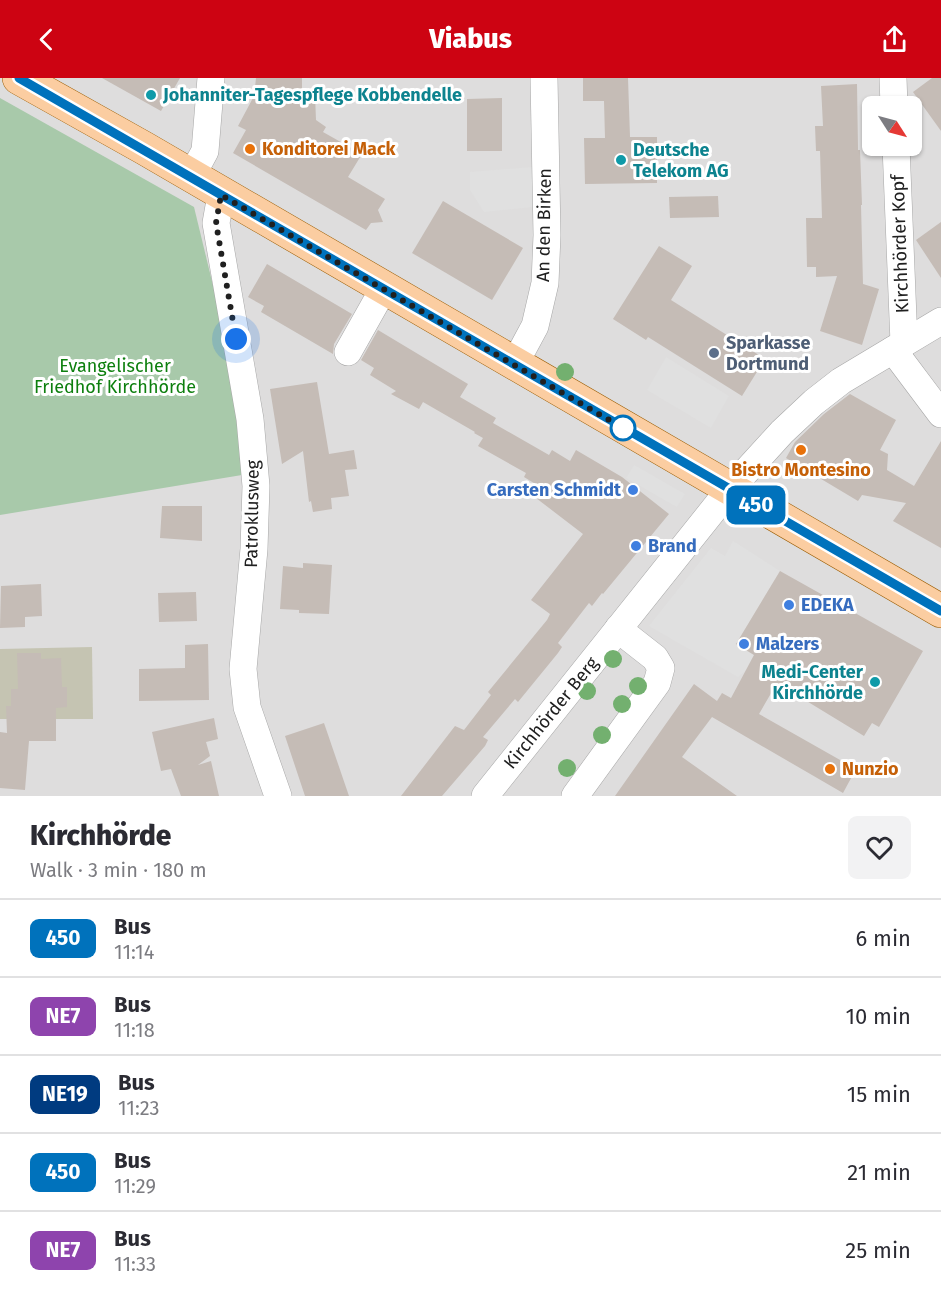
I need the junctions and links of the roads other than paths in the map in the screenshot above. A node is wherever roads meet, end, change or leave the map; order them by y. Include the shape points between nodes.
1 (19, 78) edge
2 (210, 78) edge
3 (544, 78) edge
4 (893, 78) edge
5 (894, 96) edge
6 (896, 156) edge
7 (191, 177) junction
8 (221, 195) junction
9 (384, 288) junction
10 (941, 321) edge
11 (898, 346) junction
12 (348, 352) dead end
13 (514, 365) junction
14 (941, 414) edge
15 (730, 489) junction
16 (941, 611) edge
17 (618, 629) junction
18 (278, 796) edge
19 (485, 796) edge
20 (575, 796) edge

1 - 7 main road
2 - 7 street via 205,151
3 - 13 street, An den Birken via 545,283 536,326
4 - 5 street
6 - 11 street, Kirchhörder Kopf
7 - 8 main road
8 - 9 main road
8 - 18 street, Patroklusweg via 216,223 250,419 256,486 243,669 247,707
9 - 12 street
9 - 13 main road
10 - 11 street, Kirchhörder Berg
11 - 14 street
11 - 15 street, Kirchhörder Berg via 814,402
13 - 15 main road
15 - 16 main road
15 - 17 street, Kirchhörder Berg
17 - 19 street, Kirchhörder Berg
17 - 20 street via 655,658 661,668 657,682

